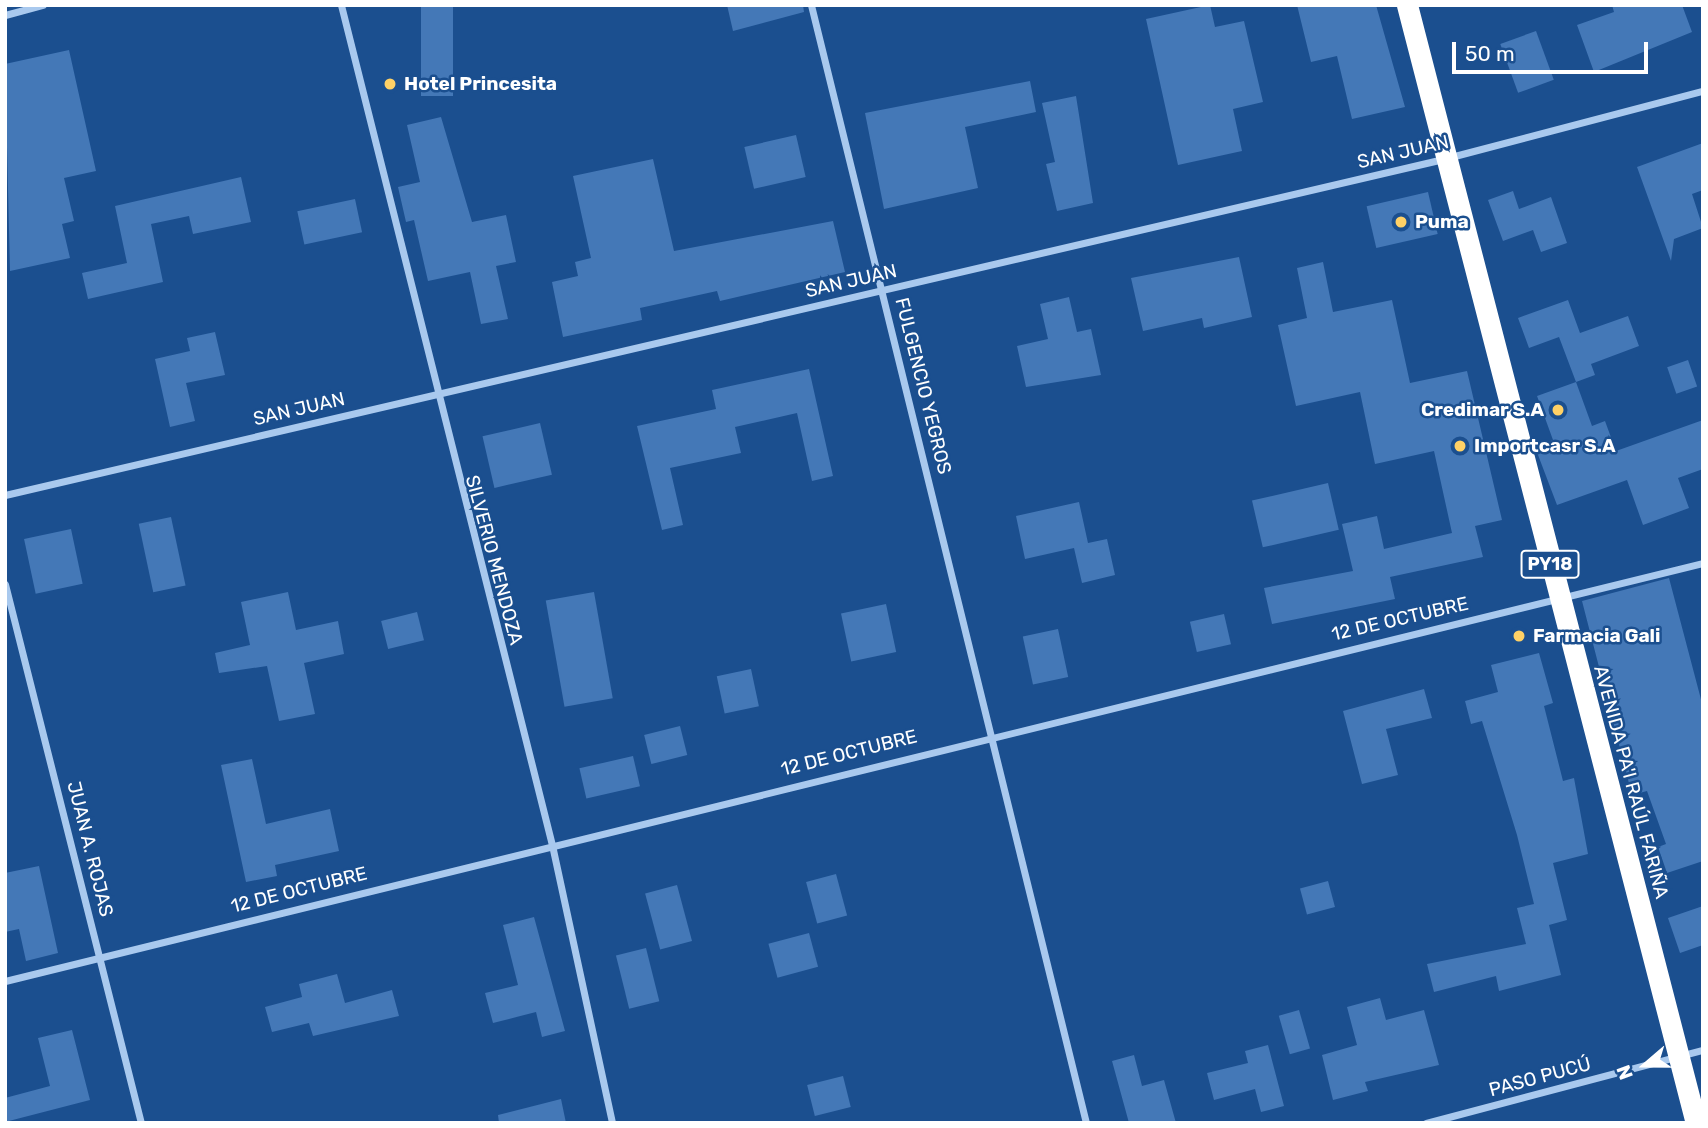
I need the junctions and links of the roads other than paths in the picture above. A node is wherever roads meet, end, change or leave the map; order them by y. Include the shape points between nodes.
1 (43, 5) edge
2 (341, 5) edge
3 (811, 5) edge
4 (1407, 5) edge
5 (5, 15) edge
6 (1703, 91) edge
7 (1443, 159) junction
8 (883, 290) junction
9 (435, 393) junction
10 (5, 495) edge
11 (1703, 563) edge
12 (5, 584) edge
13 (1559, 598) junction
14 (992, 733) junction
15 (552, 845) junction
16 (101, 955) junction
17 (5, 981) edge
18 (1703, 1050) edge
19 (1679, 1056) junction
20 (141, 1123) edge
21 (612, 1123) edge
22 (1086, 1123) edge
23 (1426, 1123) edge
24 (1696, 1123) edge

1 - 5 street
2 - 9 street, SILVERIO MENDOZA
3 - 8 street, FULGENCIO YEGROS
4 - 7 highway, AVENIDA PA'I RAÚL FARIÑA / PY18
6 - 7 street, SAN JUAN
7 - 8 street, SAN JUAN
7 - 13 highway, AVENIDA PA'I RAÚL FARIÑA / PY18
8 - 9 street, SAN JUAN
8 - 14 street, FULGENCIO YEGROS
9 - 10 street, SAN JUAN
9 - 15 street, SILVERIO MENDOZA
11 - 13 street, 12 DE OCTUBRE
12 - 16 street, JUAN A. ROJAS
13 - 14 street, 12 DE OCTUBRE
13 - 19 highway, AVENIDA PA'I RAÚL FARIÑA / PY18
14 - 15 street, 12 DE OCTUBRE
14 - 22 street, FULGENCIO YEGROS
15 - 16 street, 12 DE OCTUBRE
15 - 21 street, SILVERIO MENDOZA
16 - 17 street, 12 DE OCTUBRE
16 - 20 street, JUAN A. ROJAS
18 - 19 street, PASO PUCÚ
19 - 23 street, PASO PUCÚ
19 - 24 highway, AVENIDA PA'I RAÚL FARIÑA / PY18

